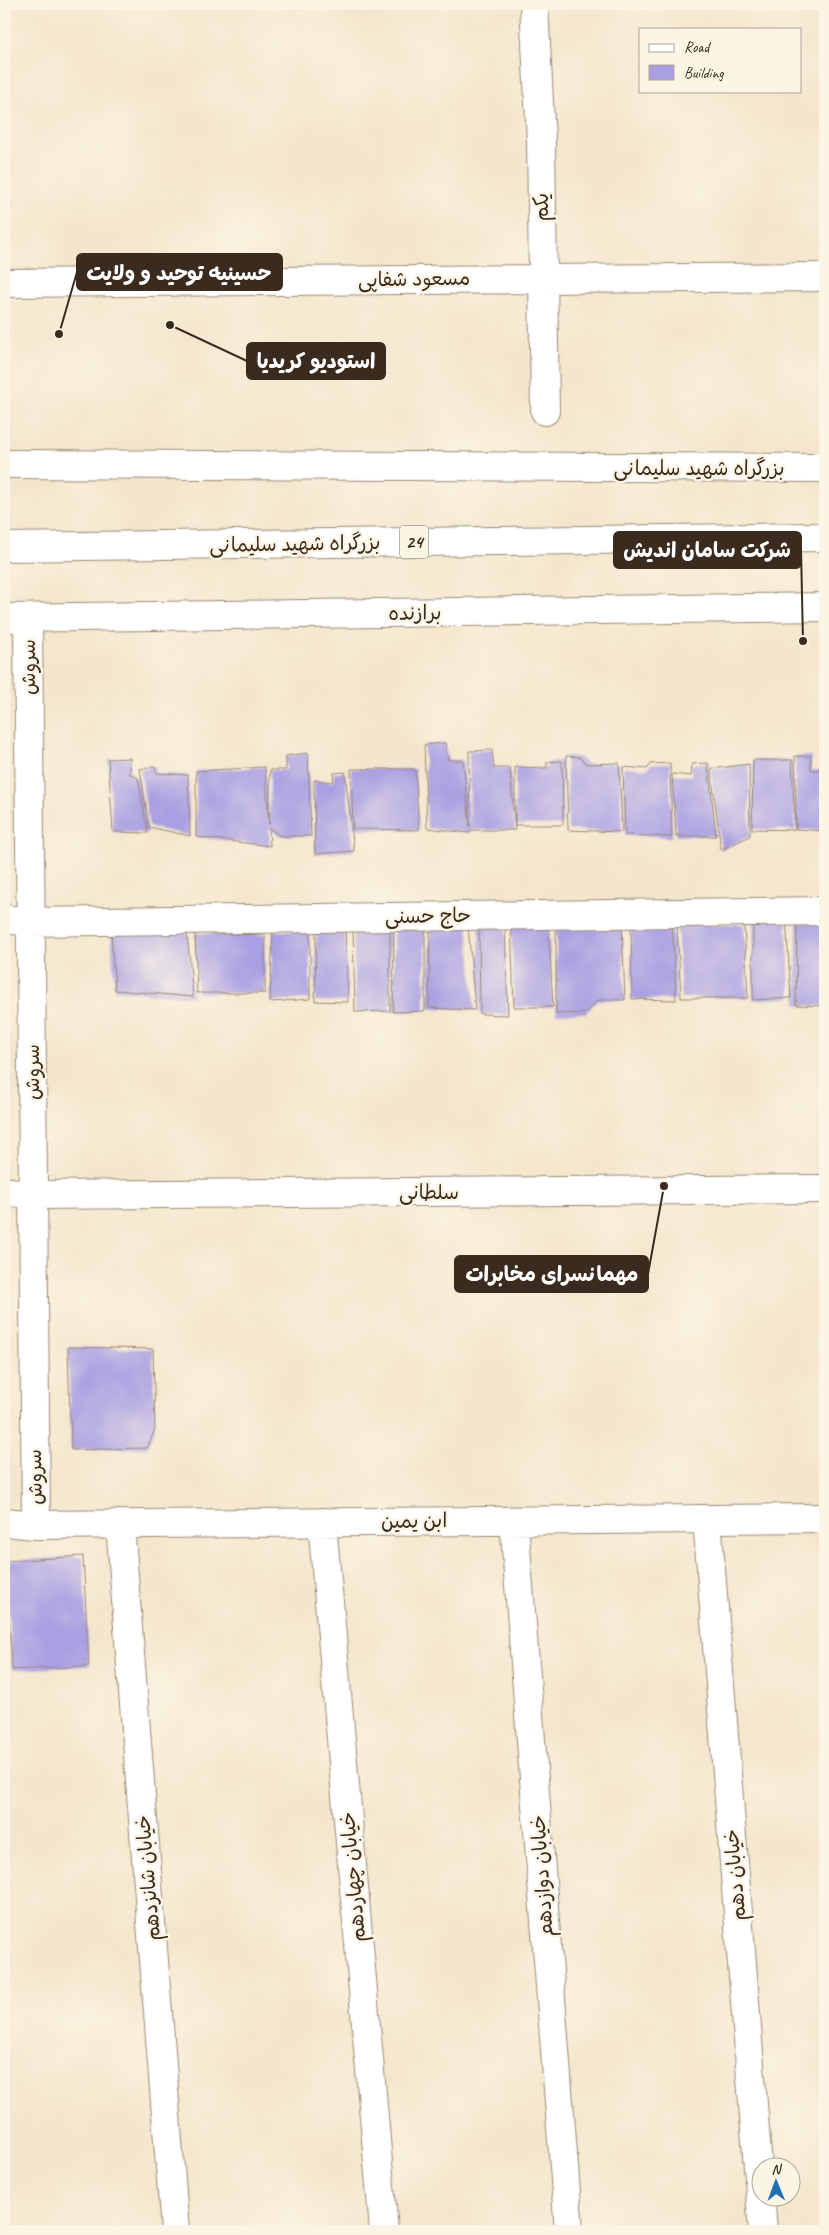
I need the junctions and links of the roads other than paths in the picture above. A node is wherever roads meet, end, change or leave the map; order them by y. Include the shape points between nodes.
1 (534, 4) edge
2 (825, 276) edge
3 (542, 277) junction
4 (4, 283) edge
5 (545, 411) dead end
6 (4, 464) edge
7 (825, 468) edge
8 (825, 537) edge
9 (4, 547) edge
10 (825, 607) edge
11 (16, 618) edge
12 (825, 911) edge
13 (4, 918) edge
14 (31, 922) junction
15 (825, 1189) edge
16 (4, 1191) edge
17 (33, 1195) junction
18 (825, 1518) edge
19 (707, 1519) junction
20 (514, 1521) junction
21 (4, 1522) edge
22 (322, 1522) junction
23 (120, 1524) junction
24 (36, 1525) junction
25 (175, 2231) edge
26 (384, 2231) edge
27 (569, 2231) edge
28 (764, 2231) edge

1 - 3 main road, یکم via 541,142
2 - 3 main road, مسعود شفاپی
3 - 4 main road, مسعود شفاپی
3 - 5 main road, یکم
6 - 7 main road, بزرگراه شهید سلیمانی
8 - 9 main road, بزرگراه شهید سلیمانی / 24
10 - 11 main road, برازنده
11 - 14 main road, سروش
12 - 14 main road, حاج حسنی
13 - 14 main road, حاج حسنی
14 - 17 main road, سروش
15 - 17 main road, سلطانی
16 - 17 main road, سلطانی
17 - 24 main road, سروش
18 - 19 main road, ابن یمین
19 - 20 main road, ابن یمین
19 - 28 main road, خیابان دهم
20 - 22 main road, ابن یمین
20 - 27 main road, خیابان دوازدهم
21 - 24 main road, ابن یمین
22 - 23 main road, ابن یمین
22 - 26 main road, خیابان چهاردهم
23 - 24 main road, ابن یمین
23 - 25 main road, خیابان شانزدهم

